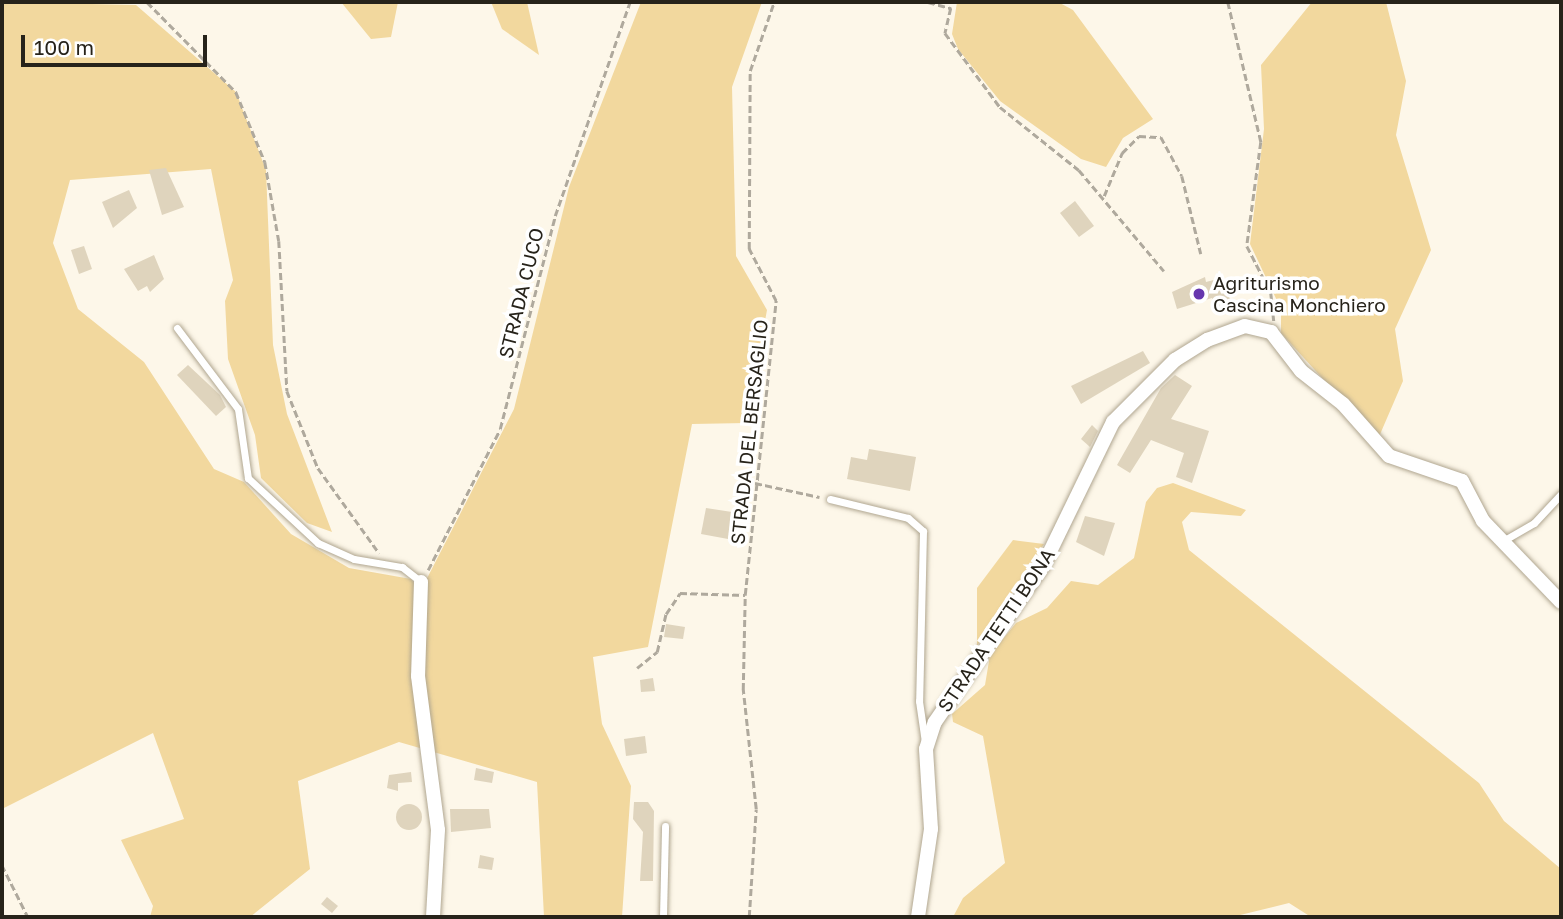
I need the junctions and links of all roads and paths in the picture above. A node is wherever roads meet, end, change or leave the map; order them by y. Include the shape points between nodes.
1 (147, 2) edge
2 (630, 2) edge
3 (774, 2) edge
4 (928, 2) edge
5 (1228, 2) edge
6 (1104, 196) junction
7 (1201, 254) dead end
8 (1164, 271) dead end
9 (177, 328) dead end
10 (1271, 332) junction
11 (755, 482) junction
12 (1561, 494) edge
13 (830, 499) joint
14 (1500, 542) junction
15 (388, 564) junction
16 (421, 582) junction
17 (745, 595) junction
18 (1561, 602) edge
19 (637, 668) dead end
20 (926, 749) junction
21 (665, 826) dead end
22 (2, 864) edge
23 (28, 917) edge
24 (433, 917) edge
25 (663, 917) edge
26 (749, 917) edge
27 (918, 917) edge

1 - 15 path via 236,92 274,194 291,403 318,468
2 - 16 path, STRADA CUCO via 555,216 500,429
3 - 11 path, STRADA DEL BERSAGLIO via 750,71 749,249 776,301
4 - 6 path via 951,8 945,33 1000,107
5 - 10 path via 1258,113 1261,142 1244,228 1247,246 1275,306
6 - 7 path via 1122,153 1139,136 1161,137 1182,176
6 - 8 path
9 - 15 lane via 237,409 248,478 318,543
10 - 14 street via 1301,371 1343,404 1389,456 1462,481
10 - 20 street, STRADA TETTI BONA via 1245,326 1197,345 1113,422 1044,564 948,699
11 - 13 path
11 - 17 path, STRADA DEL BERSAGLIO
12 - 14 lane via 1534,523
13 - 20 lane via 908,518 923,531 919,701
14 - 18 street
15 - 16 lane
16 - 24 street via 418,676 438,830
17 - 19 path via 680,593 666,614 657,652
17 - 26 path, STRADA DEL BERSAGLIO via 743,690 756,809
20 - 27 street, STRADA TETTI BONA via 931,829
21 - 25 lane
22 - 23 path

